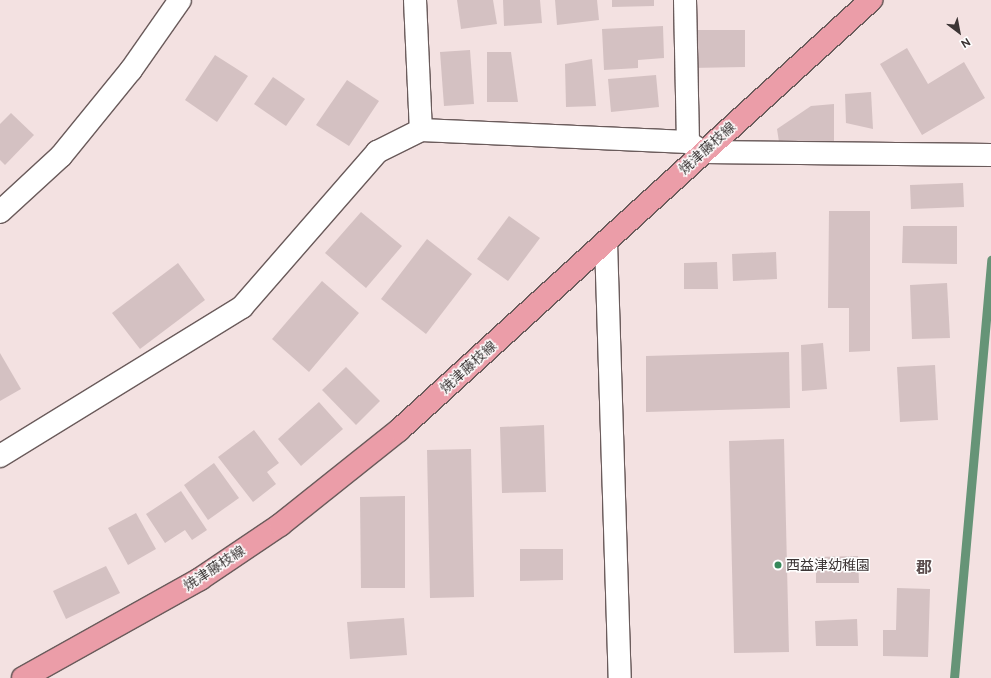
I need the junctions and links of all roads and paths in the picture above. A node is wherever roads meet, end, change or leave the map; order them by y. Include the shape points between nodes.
1 (180, 0) edge
2 (416, 0) edge
3 (685, 0) edge
4 (871, 0) edge
5 (421, 130) junction
6 (695, 147) junction
7 (991, 155) edge
8 (0, 212) edge
9 (606, 242) junction
10 (0, 456) edge
11 (23, 678) edge
12 (620, 678) edge

1 - 8 street via 131,70 61,156
2 - 5 street
3 - 6 street
4 - 6 main road, 焼津藤枝線
5 - 6 street
5 - 10 street via 377,152 242,307
6 - 7 street
6 - 9 main road, 焼津藤枝線
9 - 11 main road, 焼津藤枝線 via 399,430 280,525 200,579
9 - 12 street

